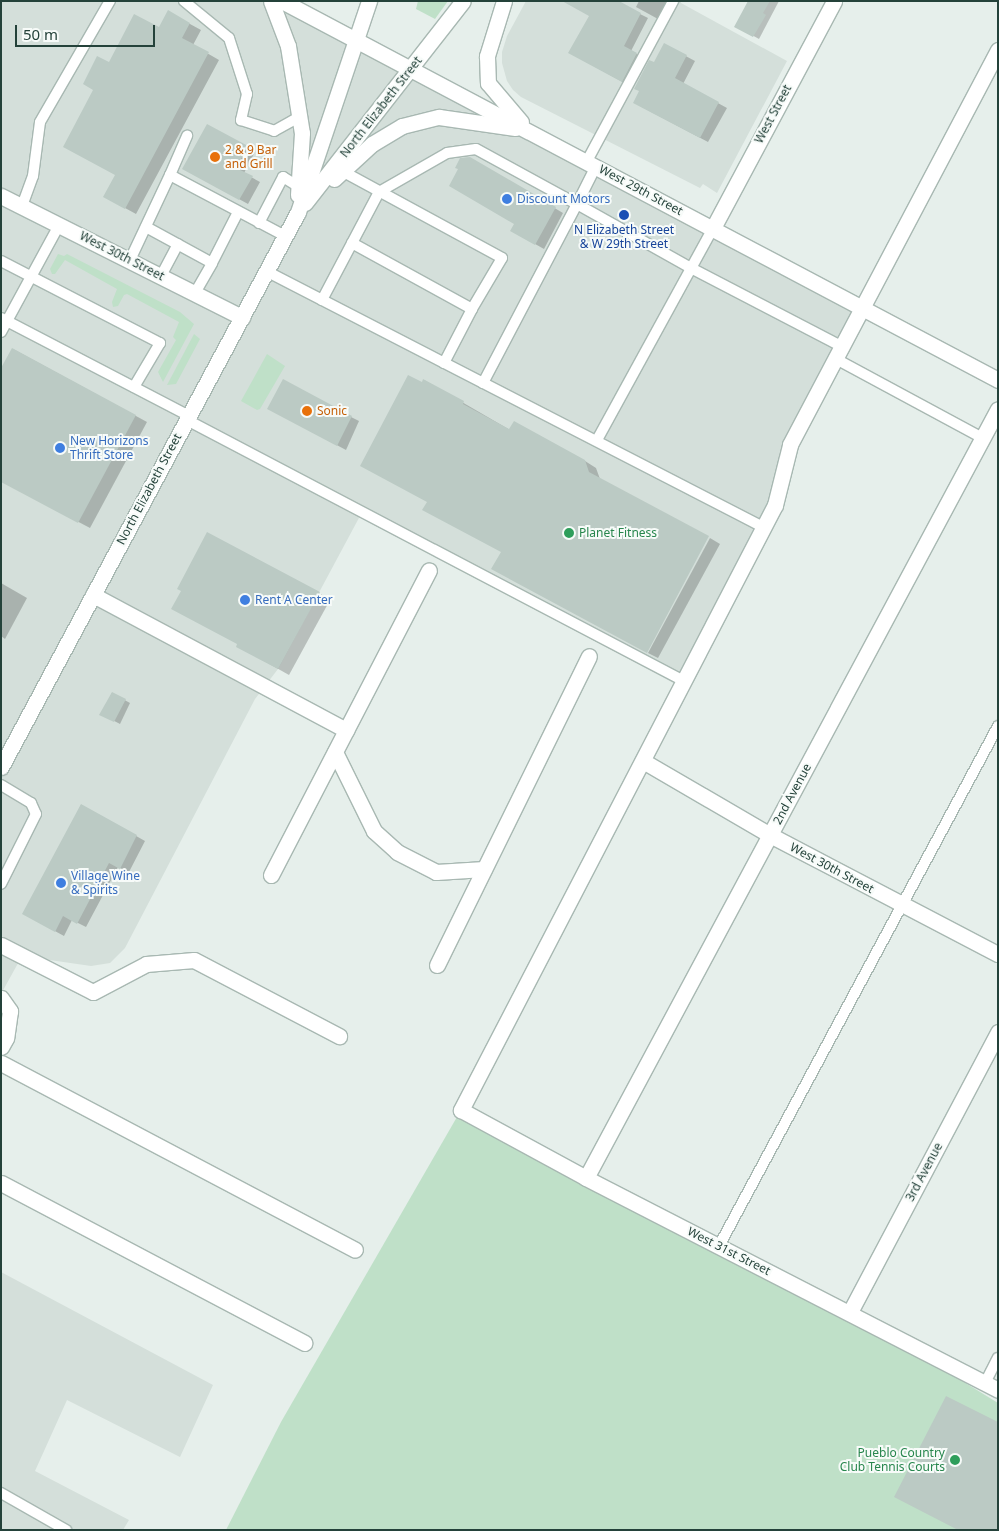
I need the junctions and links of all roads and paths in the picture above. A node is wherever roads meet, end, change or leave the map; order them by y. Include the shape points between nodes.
1 (110, 1) edge
2 (184, 1) edge
3 (271, 1) edge
4 (282, 1) edge
5 (369, 1) edge
6 (463, 1) edge
7 (504, 1) edge
8 (673, 1) edge
9 (834, 1) edge
10 (357, 40) junction
11 (998, 50) edge
12 (412, 68) junction
13 (299, 117) junction
14 (527, 129) junction
15 (187, 136) dead end
16 (592, 164) junction
17 (342, 172) junction
18 (170, 176) junction
19 (298, 188) junction
20 (379, 192) junction
21 (1, 196) edge
22 (577, 204) junction
23 (22, 206) junction
24 (238, 212) junction
25 (298, 212) junction
26 (259, 222) junction
27 (59, 225) junction
28 (146, 227) junction
29 (713, 228) junction
30 (285, 236) junction
31 (178, 244) junction
32 (352, 244) junction
33 (130, 260) junction
34 (1, 261) edge
35 (212, 263) junction
36 (691, 268) junction
37 (266, 271) junction
38 (31, 276) junction
39 (160, 276) junction
40 (195, 293) junction
41 (322, 300) junction
42 (863, 308) junction
43 (472, 309) junction
44 (242, 317) junction
45 (4, 320) edge
46 (1, 332) edge
47 (839, 353) junction
48 (444, 363) junction
49 (998, 380) edge
50 (483, 383) junction
51 (134, 387) junction
52 (998, 409) edge
53 (188, 418) junction
54 (982, 438) junction
55 (597, 440) junction
56 (763, 527) junction
57 (429, 570) dead end
58 (93, 595) junction
59 (589, 656) dead end
60 (684, 681) junction
61 (998, 726) edge
62 (346, 730) junction
63 (335, 752) junction
64 (643, 761) junction
65 (1, 767) edge
66 (1, 785) edge
67 (770, 835) junction
68 (484, 869) junction
69 (271, 875) dead end
70 (1, 884) edge
71 (902, 906) junction
72 (1, 945) edge
73 (998, 954) edge
74 (436, 965) dead end
75 (1, 998) edge
76 (998, 1032) edge
77 (339, 1036) dead end
78 (1, 1047) edge
79 (1, 1063) edge
80 (586, 1178) junction
81 (1, 1183) edge
82 (719, 1246) junction
83 (355, 1250) dead end
84 (850, 1312) junction
85 (304, 1344) dead end
86 (998, 1358) edge
87 (991, 1386) edge
88 (1, 1493) edge
89 (66, 1530) edge

1 - 23 lane via 40,122 33,176
2 - 13 lane via 229,38 247,94 241,120 274,132
3 - 13 street via 288,46
4 - 10 street, West 29th Street
5 - 10 street, North Elizabeth Street
6 - 12 street, North Elizabeth Street
7 - 14 street via 487,56 488,83
8 - 16 lane
9 - 29 street, West Street
10 - 12 street, West 29th Street
10 - 25 street, North Elizabeth Street
11 - 42 street
12 - 14 street, West 29th Street
12 - 25 street, North Elizabeth Street
13 - 19 street via 302,133
14 - 16 street, West 29th Street
14 - 17 street via 439,117 402,126 372,144
15 - 18 lane
16 - 22 lane
16 - 29 street, West 29th Street
17 - 20 lane
17 - 25 street
18 - 24 lane
18 - 28 lane
19 - 25 street
19 - 26 lane via 283,177
20 - 22 lane via 447,153 476,149
20 - 32 lane
20 - 43 lane via 502,258
21 - 23 street, West 30th Street
22 - 36 lane
22 - 50 lane
23 - 27 street, West 30th Street
24 - 26 lane
24 - 35 lane
25 - 30 street, North Elizabeth Street
26 - 30 lane
27 - 33 street, West 30th Street
27 - 38 lane
28 - 31 lane
28 - 33 lane
29 - 36 lane
29 - 42 street, West 29th Street
30 - 37 street, North Elizabeth Street
31 - 35 lane
31 - 39 lane
32 - 41 lane
32 - 43 lane
33 - 39 street, West 30th Street
34 - 38 lane
35 - 40 lane
36 - 47 lane
36 - 55 lane
37 - 41 lane
37 - 44 street, North Elizabeth Street
38 - 45 lane
38 - 51 lane via 160,343
39 - 40 street, West 30th Street
40 - 44 street, West 30th Street
41 - 48 lane
42 - 47 street
42 - 49 street, West 29th Street
43 - 48 lane
44 - 53 street, North Elizabeth Street
45 - 46 lane
45 - 51 lane
47 - 54 lane
47 - 56 street via 790,445 775,505
48 - 50 lane
50 - 55 lane
51 - 53 lane
52 - 54 street, 2nd Avenue
53 - 58 street, North Elizabeth Street
53 - 60 lane
54 - 67 street, 2nd Avenue
55 - 56 lane
56 - 60 street
57 - 62 street
58 - 62 street
58 - 65 street, North Elizabeth Street
59 - 68 street
60 - 64 street
61 - 71 lane
62 - 63 street
63 - 68 street via 374,830 397,852 436,872
63 - 69 street
64 - 67 street, West 30th Street
64 - 80 street, West 31st Street via 461,1110
66 - 70 lane via 31,803 36,814
67 - 71 street, West 30th Street
67 - 80 street, 2nd Avenue
68 - 74 street
71 - 73 street, West 30th Street
71 - 82 lane
72 - 77 street via 93,992 146,964 194,960
75 - 78 street via 10,1011 6,1038
76 - 84 street, 3rd Avenue
79 - 83 street
80 - 82 street, West 31st Street
81 - 85 street
82 - 84 street, West 31st Street
84 - 87 street, West 31st Street
86 - 87 lane
88 - 89 lane

